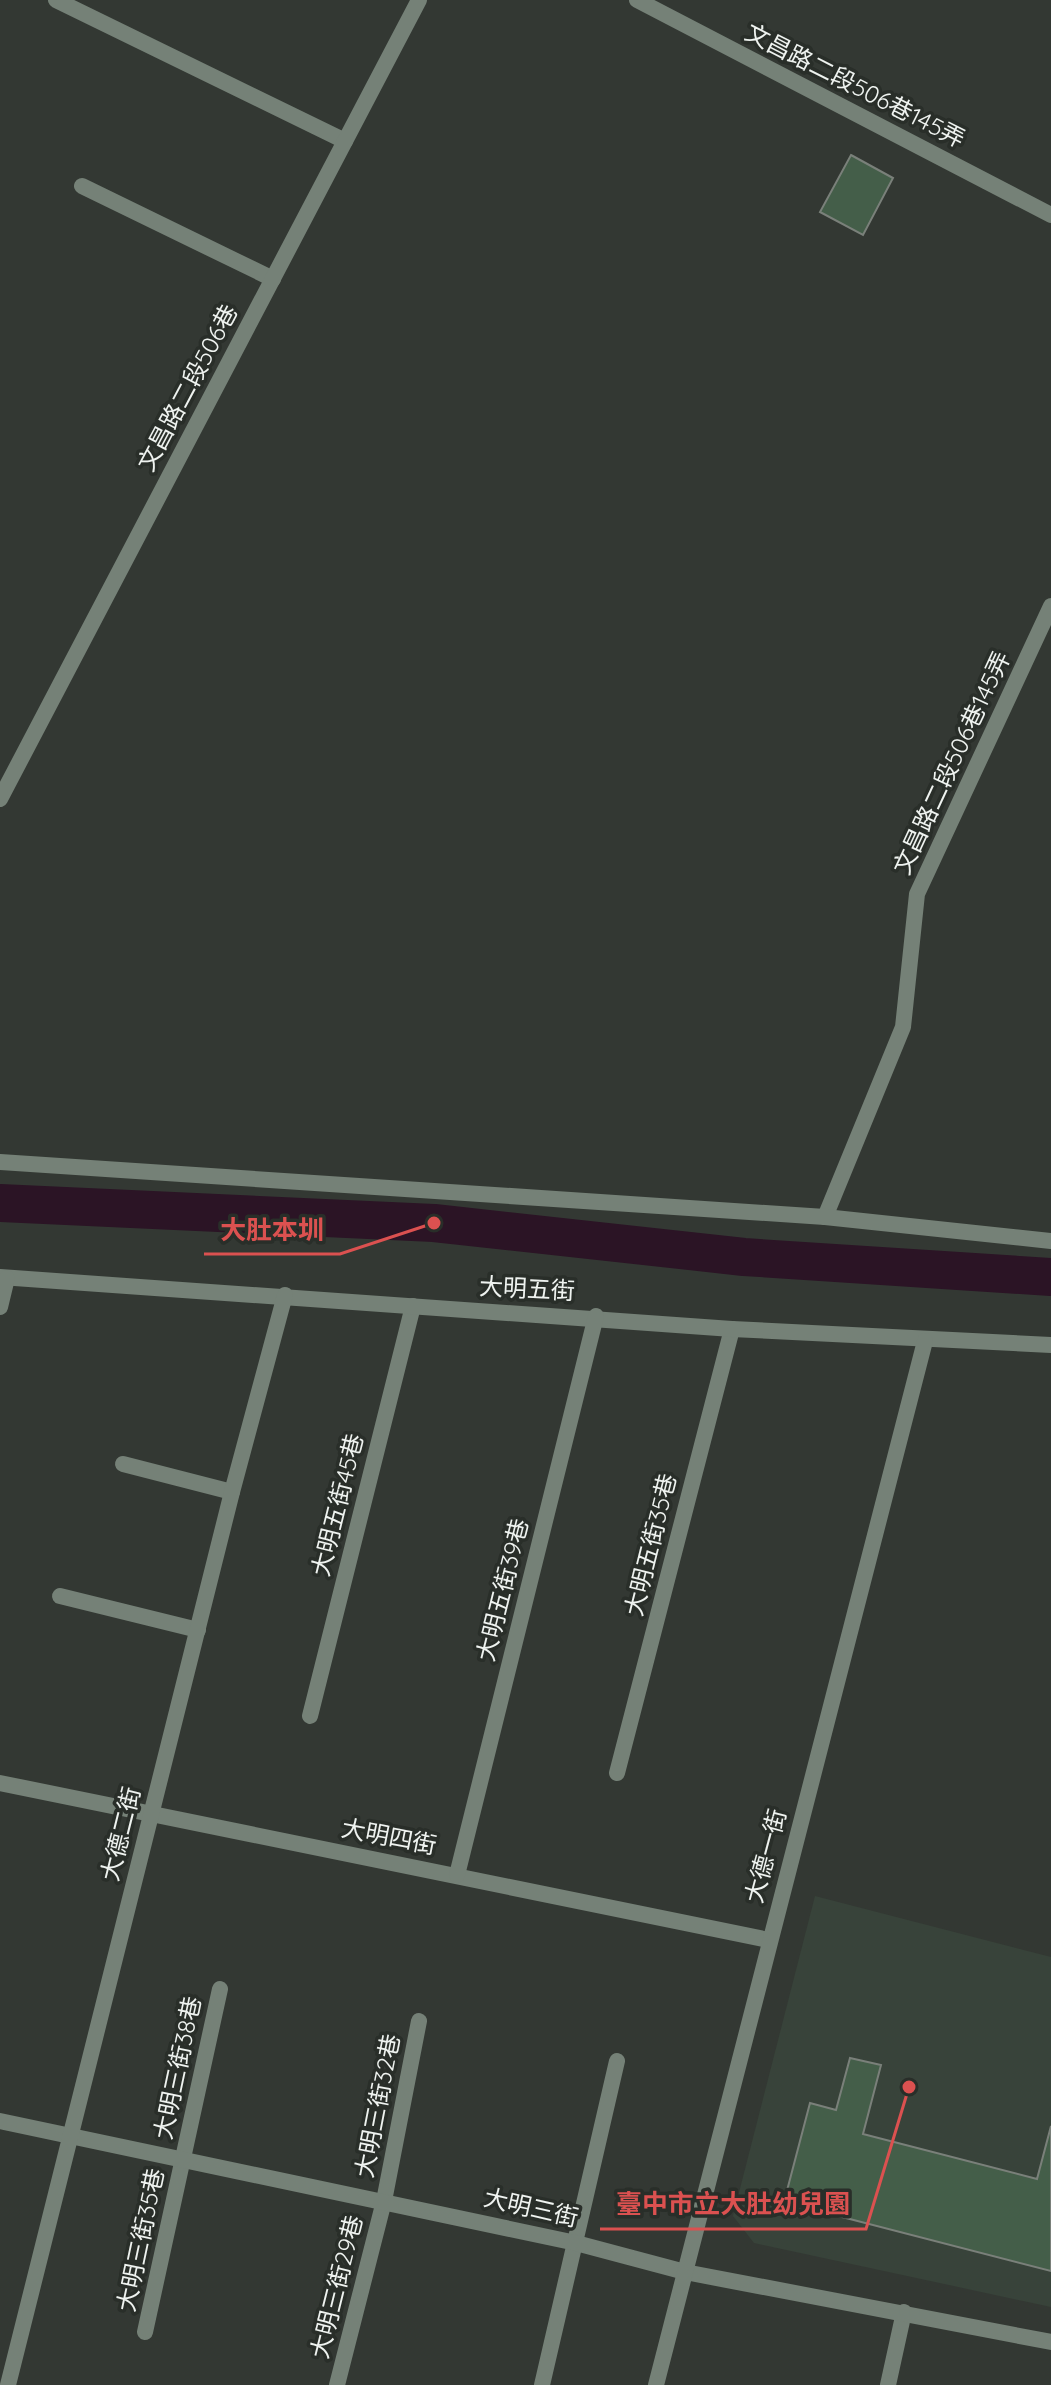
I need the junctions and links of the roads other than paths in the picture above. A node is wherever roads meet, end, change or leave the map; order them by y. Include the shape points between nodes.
1 (56, 0) edge
2 (419, 0) edge
3 (637, 0) edge
4 (345, 141) junction
5 (82, 186) dead end
6 (1051, 215) edge
7 (273, 279) junction
8 (1051, 606) edge
9 (0, 799) edge
10 (0, 1162) edge
11 (825, 1217) junction
12 (1051, 1241) edge
13 (4, 1278) edge
14 (285, 1295) junction
15 (413, 1306) junction
16 (0, 1307) edge
17 (596, 1316) junction
18 (732, 1329) junction
19 (925, 1341) junction
20 (1051, 1345) edge
21 (123, 1464) dead end
22 (232, 1492) junction
23 (60, 1596) dead end
24 (198, 1630) junction
25 (310, 1716) dead end
26 (617, 1773) dead end
27 (0, 1783) edge
28 (150, 1816) junction
29 (457, 1875) junction
30 (769, 1940) junction
31 (220, 1989) dead end
32 (419, 2021) dead end
33 (617, 2061) dead end
34 (0, 2121) edge
35 (70, 2134) junction
36 (183, 2157) junction
37 (384, 2201) junction
38 (576, 2243) junction
39 (685, 2272) junction
40 (904, 2312) junction
41 (145, 2332) dead end
42 (1051, 2342) edge
43 (8, 2385) edge
44 (337, 2385) edge
45 (542, 2385) edge
46 (656, 2385) edge
47 (888, 2385) edge

1 - 4 street
2 - 4 street, 文昌路二段506巷
3 - 6 street, 文昌路二段506巷145弄
4 - 7 street, 文昌路二段506巷
5 - 7 street
7 - 9 street, 文昌路二段506巷
8 - 11 street, 文昌路二段506巷145弄 via 917,894 903,1027
10 - 11 street
11 - 12 street
13 - 14 street, 大明五街
13 - 16 street
14 - 15 street, 大明五街
14 - 22 street, 大德二街
15 - 17 street, 大明五街
15 - 25 street, 大明五街45巷
17 - 18 street, 大明五街
17 - 29 street, 大明五街39巷
18 - 19 street, 大明五街
18 - 26 street, 大明五街35巷
19 - 20 street, 大明五街
19 - 30 street, 大德一街
21 - 22 street
22 - 24 street, 大德二街
23 - 24 street
24 - 28 street, 大德二街
27 - 28 street, 大明四街
28 - 29 street, 大明四街
28 - 35 street, 大德二街
29 - 30 street, 大明四街
30 - 39 street, 大德一街
31 - 36 street, 大明三街38巷
32 - 37 street, 大明三街32巷
33 - 38 street
34 - 35 street, 大明三街
35 - 36 street, 大明三街
35 - 43 street, 大德二街
36 - 37 street, 大明三街
36 - 41 street, 大明三街35巷
37 - 38 street, 大明三街
37 - 44 street, 大明三街29巷
38 - 39 street, 大明三街
38 - 45 street
39 - 40 street, 大明三街
39 - 46 street, 大德一街
40 - 42 street, 大明三街
40 - 47 street

